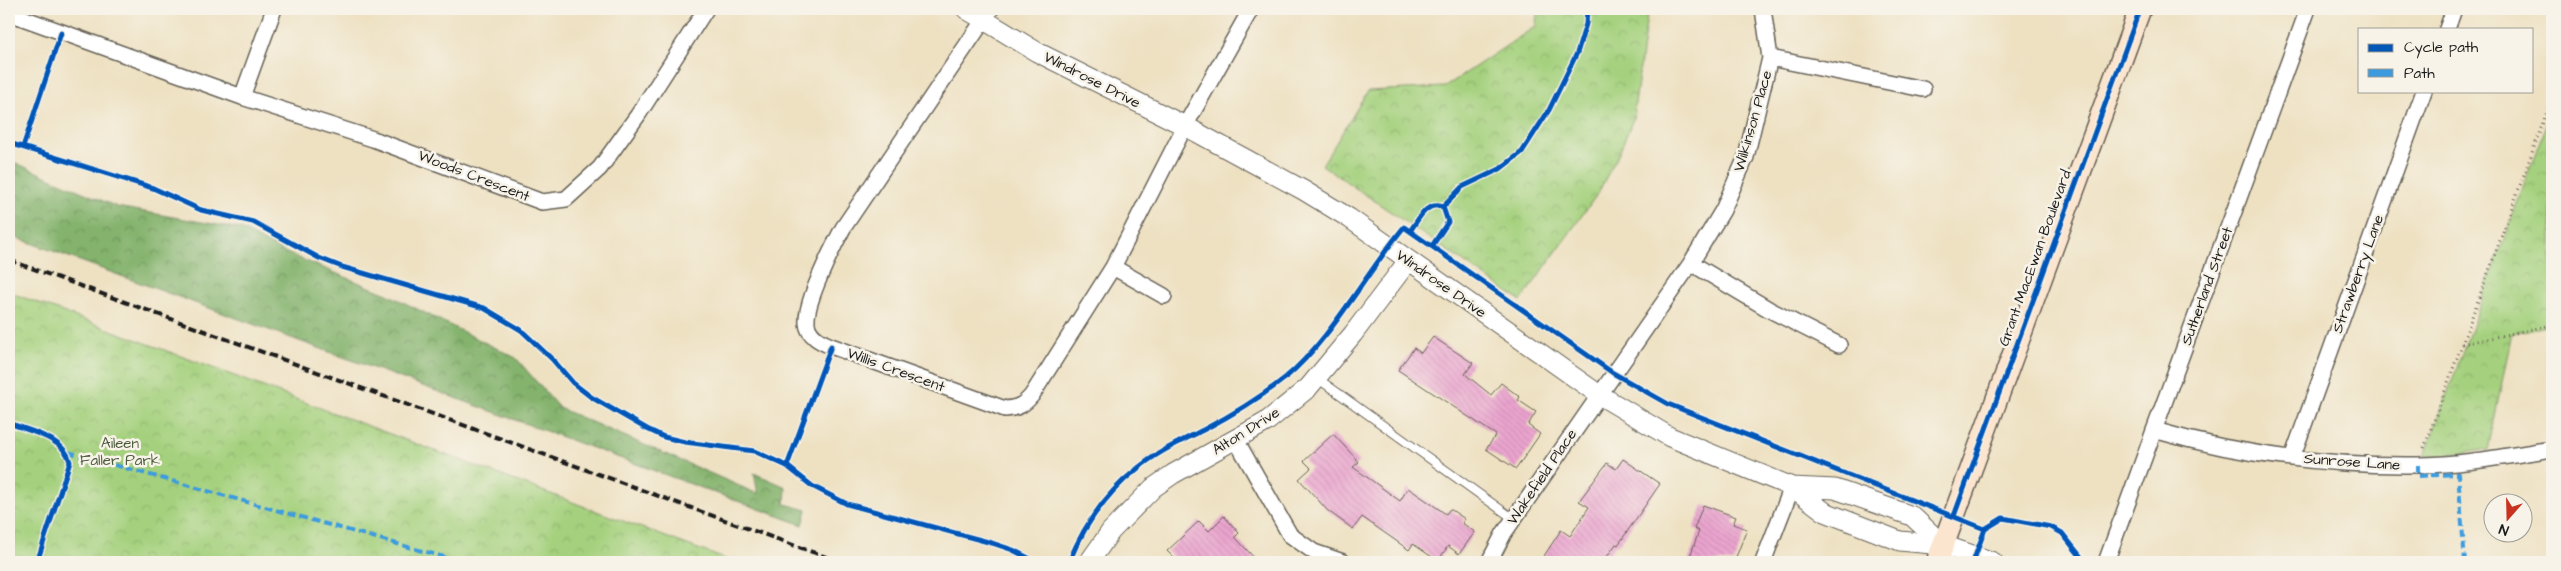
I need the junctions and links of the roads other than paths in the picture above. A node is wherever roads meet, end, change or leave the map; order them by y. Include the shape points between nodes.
1 (274, 9) edge
2 (966, 9) edge
3 (1251, 9) edge
4 (1763, 9) edge
5 (2140, 9) edge
6 (2308, 9) edge
7 (2454, 9) edge
8 (699, 11) edge
9 (9, 13) edge
10 (987, 15) edge
11 (2447, 28) edge
12 (1770, 58) junction
13 (1923, 89) dead end
14 (2424, 92) edge
15 (242, 96) junction
16 (1185, 126) junction
17 (1408, 261) junction
18 (1691, 263) junction
19 (1113, 267) junction
20 (1164, 296) dead end
21 (1839, 345) dead end
22 (1317, 378) junction
23 (1598, 394) junction
24 (2154, 430) junction
25 (1236, 440) junction
26 (2552, 449) edge
27 (2292, 458) junction
28 (1792, 487) junction
29 (1514, 519) junction
30 (1940, 554) edge
31 (1089, 562) edge
32 (1343, 562) edge
33 (1489, 562) edge
34 (1763, 562) edge
35 (1994, 562) edge
36 (2106, 562) edge

1 - 15 street
2 - 10 street, Windrose Drive
3 - 16 street, Willis Crescent
4 - 12 street, Wilkinson Place
5 - 30 main road, Grant MacEwan Boulevard
6 - 24 street, Sutherland Street
7 - 11 street
8 - 15 street, Woods Crescent via 638,115 600,168 566,199 542,202 373,138
9 - 15 street, Woods Crescent
10 - 16 street, Windrose Drive via 1045,56
10 - 19 street, Willis Crescent via 843,228 810,304 807,324 811,334 819,341 858,356 1005,409 1016,408 1032,395
12 - 13 street, Wilkinson Place
12 - 18 street, Wilkinson Place via 1746,157 1723,210
14 - 27 street, Strawberry Lane
16 - 17 street, Windrose Drive via 1303,190 1349,218
16 - 19 street, Willis Crescent
17 - 22 street, Alton Drive
17 - 23 street, Windrose Drive
18 - 21 street via 1770,310
18 - 23 street, Wilkinson Place
19 - 20 street
22 - 25 street, Alton Drive via 1266,422
22 - 29 lane
23 - 28 street, Windrose Drive via 1670,437
23 - 29 street, Wakefield Place
24 - 27 street, Sunrose Lane via 2226,450
24 - 36 street, Sutherland Street
25 - 31 street, Alton Drive via 1153,488 1111,531
25 - 32 street via 1290,535 1314,552
26 - 27 street, Sunrose Lane via 2418,466
28 - 30 street, Windrose Drive via 1825,512
28 - 30 street, Windrose Drive via 1835,489 1912,516
28 - 34 street
29 - 33 street, Wakefield Place
30 - 35 street

